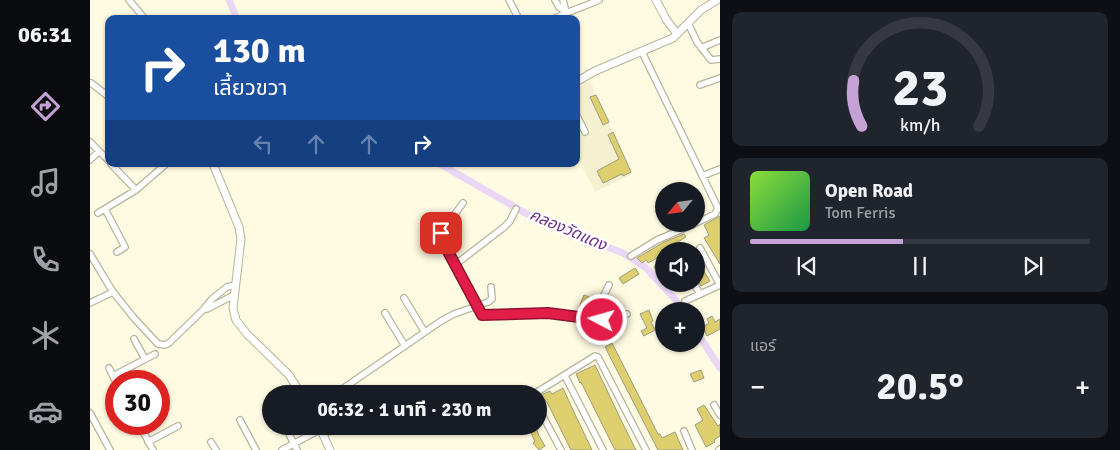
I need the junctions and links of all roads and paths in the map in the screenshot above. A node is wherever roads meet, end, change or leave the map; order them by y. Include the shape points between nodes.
1 (129, 0) edge
2 (508, 0) edge
3 (555, 0) edge
4 (563, 0) edge
5 (599, 0) edge
6 (656, 0) edge
7 (716, 0) edge
8 (566, 12) junction
9 (142, 15) edge
10 (517, 15) edge
11 (561, 15) edge
12 (688, 23) junction
13 (677, 34) junction
14 (720, 40) edge
15 (701, 48) junction
16 (642, 52) junction
17 (720, 59) edge
18 (720, 78) edge
19 (580, 80) edge
20 (91, 83) edge
21 (700, 86) dead end
22 (105, 93) edge
23 (580, 122) edge
24 (585, 132) dead end
25 (90, 142) edge
26 (99, 151) junction
27 (105, 158) edge
28 (90, 160) edge
29 (114, 167) edge
30 (163, 167) edge
31 (214, 167) edge
32 (720, 169) edge
33 (702, 176) junction
34 (705, 182) edge
35 (705, 182) edge
36 (136, 190) junction
37 (463, 202) dead end
38 (106, 209) junction
39 (516, 209) dead end
40 (98, 213) dead end
41 (705, 218) edge
42 (674, 232) edge
43 (117, 252) dead end
44 (90, 254) edge
45 (631, 256) dead end
46 (705, 257) edge
47 (456, 264) junction
48 (93, 266) edge
49 (235, 285) junction
50 (609, 285) dead end
51 (492, 288) dead end
52 (113, 292) junction
53 (704, 292) edge
54 (705, 292) edge
55 (700, 294) joint
56 (234, 296) junction
57 (404, 298) dead end
58 (685, 301) dead end
59 (90, 303) edge
60 (477, 307) junction
61 (204, 310) junction
62 (385, 313) dead end
63 (627, 314) dead end
64 (602, 320) junction
65 (424, 332) junction
66 (134, 338) dead end
67 (405, 346) junction
68 (155, 354) dead end
69 (145, 359) junction
70 (128, 370) edge
71 (565, 376) junction
72 (295, 385) edge
73 (348, 385) edge
74 (547, 386) edge
75 (714, 405) dead end
76 (90, 413) edge
77 (720, 415) edge
78 (240, 420) dead end
79 (547, 424) edge
80 (178, 426) dead end
81 (684, 431) dead end
82 (144, 435) edge
83 (290, 435) edge
84 (311, 435) edge
85 (323, 435) edge
86 (148, 442) junction
87 (212, 442) dead end
88 (294, 444) junction
89 (110, 450) edge
90 (152, 450) edge
91 (216, 450) edge
92 (256, 450) edge
93 (282, 450) edge
94 (297, 450) edge
95 (330, 450) edge
96 (561, 450) edge
97 (603, 450) edge
98 (646, 450) edge
99 (692, 450) edge

1 - 9 street
2 - 10 street
3 - 8 street
4 - 8 street
5 - 8 street
6 - 13 street
7 - 12 street
8 - 11 street
12 - 13 street
12 - 15 street
13 - 16 street
14 - 15 street
15 - 17 street via 711,60
16 - 19 street
16 - 33 street
18 - 21 street
20 - 22 street
23 - 24 street
25 - 26 street
26 - 27 street
26 - 28 street
29 - 36 street
30 - 36 street
31 - 49 street via 239,227 241,239
32 - 33 street
33 - 34 street
35 - 41 street via 718,208 715,214
36 - 38 street
37 - 47 street via 441,233
38 - 40 street
38 - 43 street via 125,247
39 - 47 street via 504,228
42 - 45 street
44 - 48 street
46 - 54 street via 720,285
47 - 60 street
48 - 52 street
49 - 56 street
49 - 61 street via 227,286
50 - 64 street via 604,295
51 - 60 street via 492,299
52 - 59 street
52 - 61 street via 158,344 169,343
53 - 55 street
55 - 58 street
56 - 61 street
56 - 72 street via 233,313 239,325
57 - 65 street
60 - 64 street via 482,315 548,313
60 - 65 street via 454,314
62 - 67 street
63 - 64 street
65 - 67 street
66 - 69 street
67 - 73 street
68 - 69 street
69 - 70 street
71 - 74 street
71 - 97 street
71 - 98 street via 595,356 600,358
75 - 77 street
76 - 89 street
78 - 92 street
79 - 96 street
80 - 86 street
81 - 99 street
82 - 86 street
83 - 88 street
84 - 88 street
85 - 95 street
86 - 90 street
87 - 91 street
88 - 93 street
88 - 94 street

